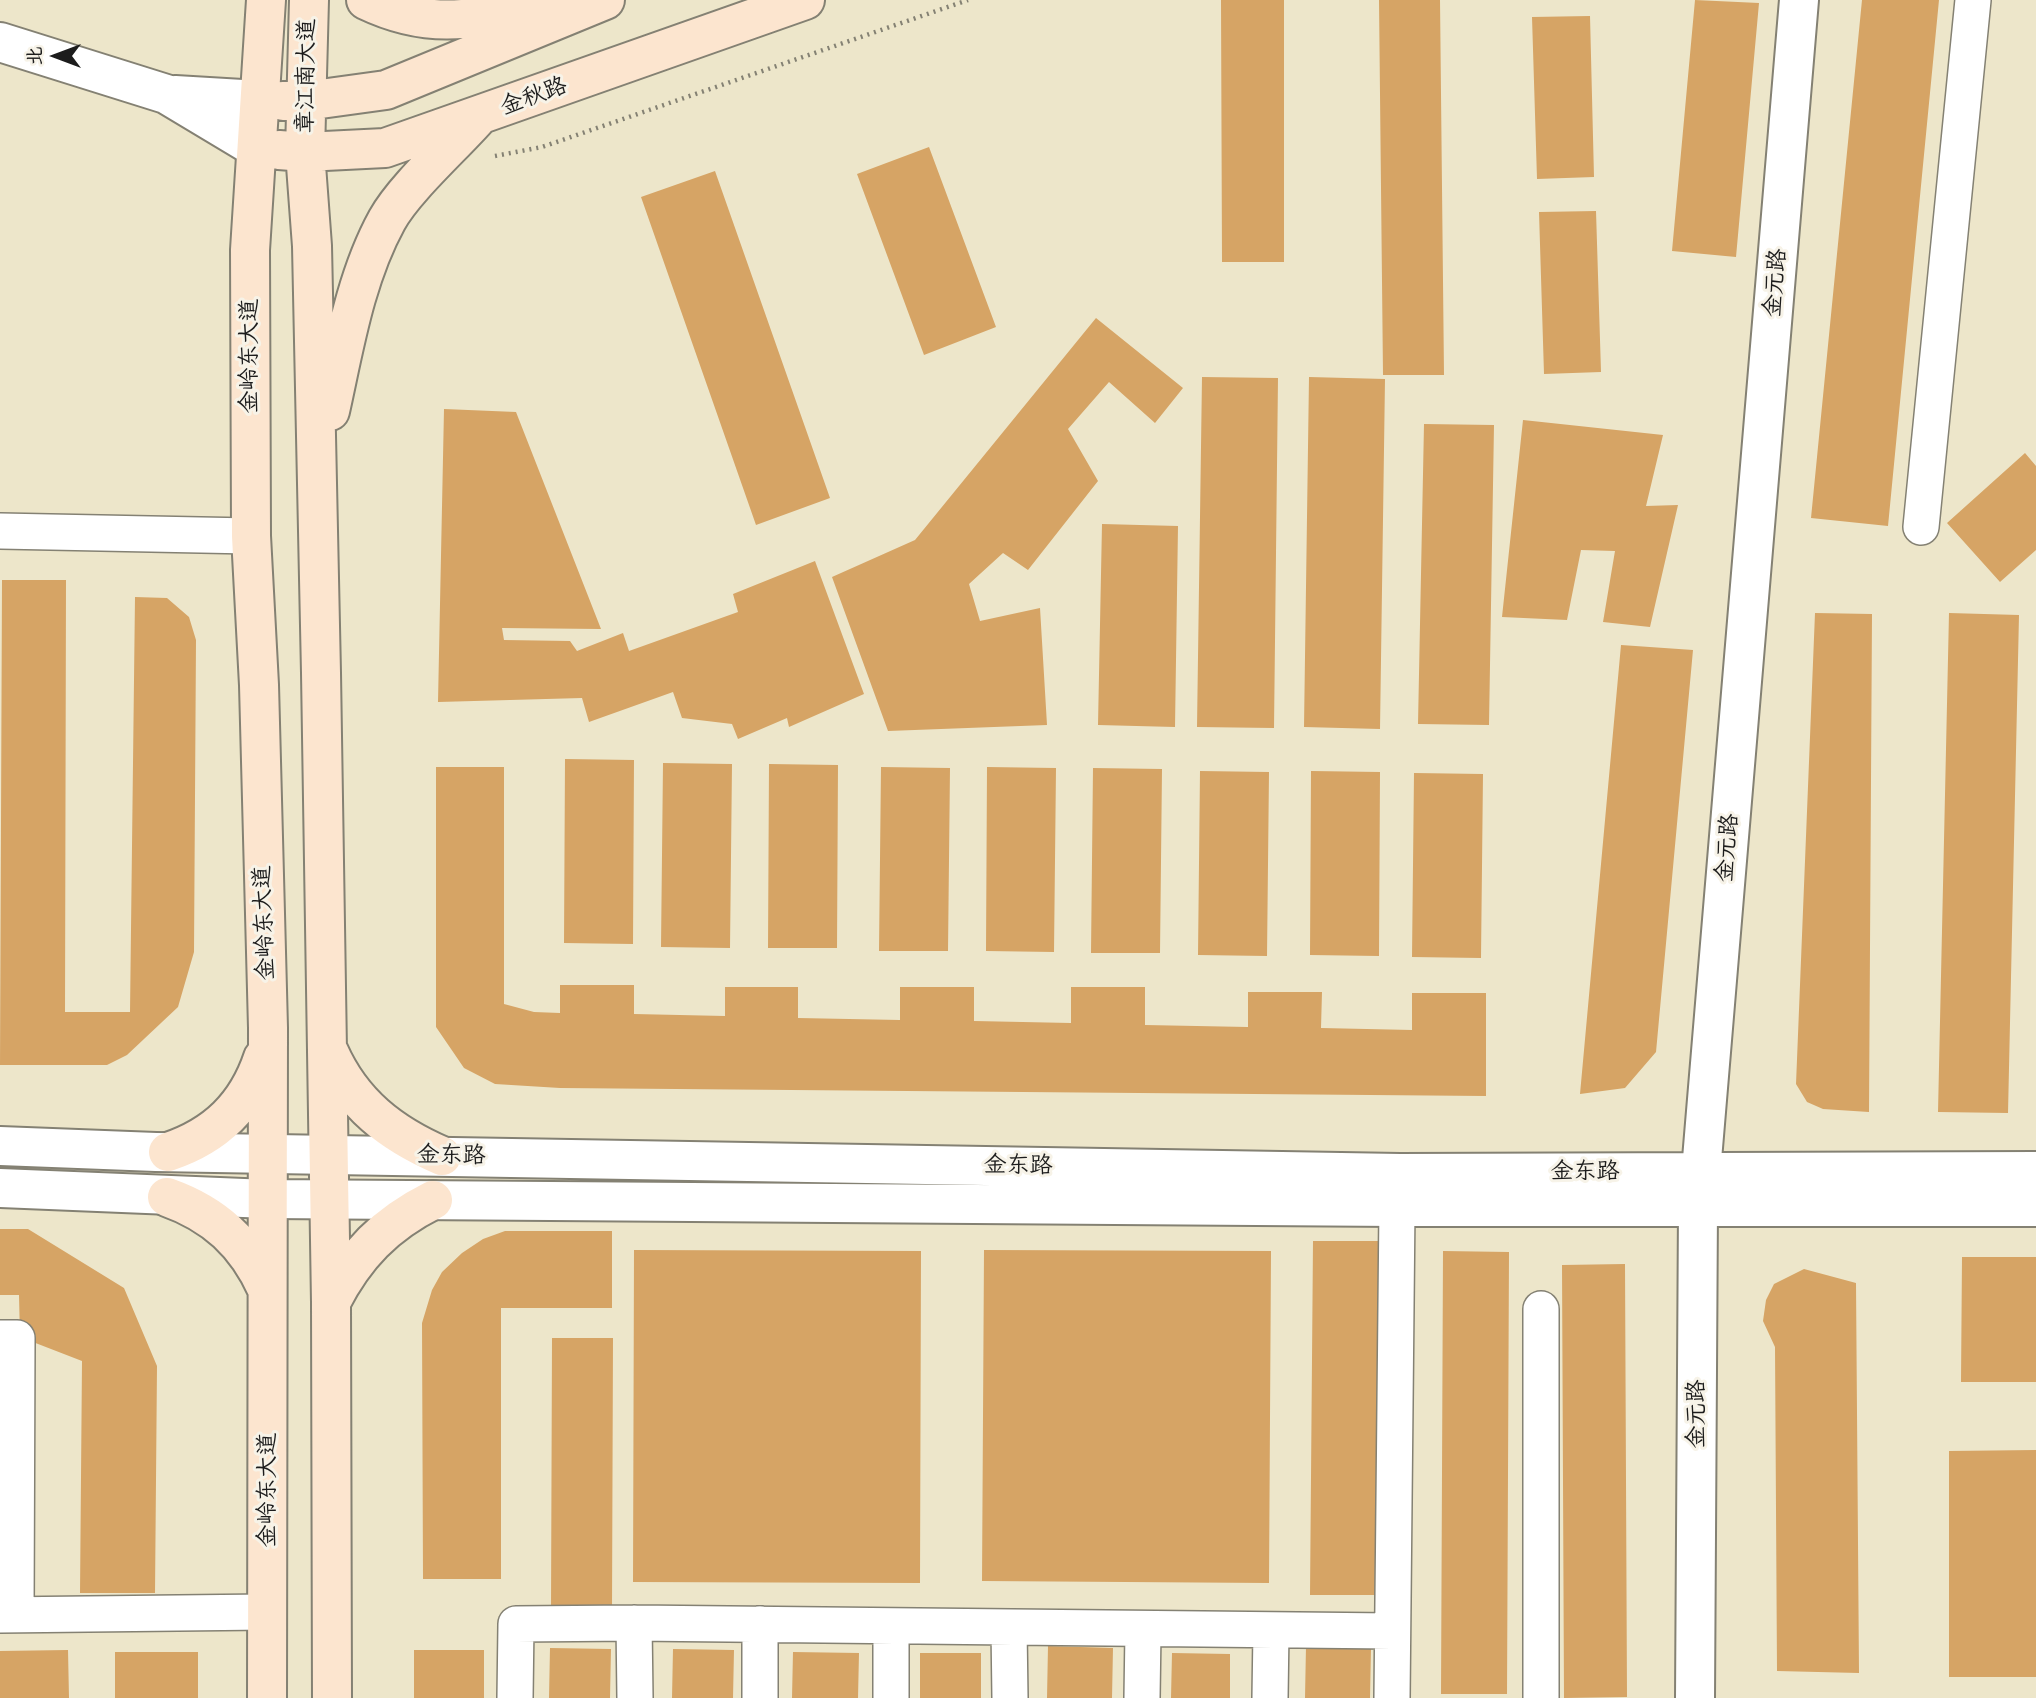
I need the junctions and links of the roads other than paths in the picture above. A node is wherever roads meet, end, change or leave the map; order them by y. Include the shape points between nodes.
1 (266, 0) edge
2 (309, 0) edge
3 (366, 0) edge
4 (571, 0) edge
5 (605, 0) edge
6 (805, 0) edge
7 (1799, 0) edge
8 (1973, 0) edge
9 (0, 42) edge
10 (166, 94) junction
11 (259, 100) junction
12 (306, 102) junction
13 (478, 117) junction
14 (256, 148) junction
15 (305, 152) junction
16 (317, 468) junction
17 (1921, 527) dead end
18 (0, 531) edge
19 (251, 536) junction
20 (268, 1028) junction
21 (327, 1048) junction
22 (0, 1146) edge
23 (168, 1152) junction
24 (268, 1153) junction
25 (328, 1155) junction
26 (442, 1156) junction
27 (2036, 1171) edge
28 (0, 1188) edge
29 (1700, 1189) junction
30 (167, 1197) junction
31 (268, 1199) junction
32 (330, 1200) junction
33 (433, 1200) junction
34 (1397, 1207) junction
35 (2036, 1207) edge
36 (269, 1294) junction
37 (331, 1302) junction
38 (1541, 1309) dead end
39 (0, 1338) edge
40 (267, 1612) junction
41 (8, 1615) edge
42 (634, 1623) junction
43 (761, 1624) junction
44 (891, 1626) junction
45 (1009, 1628) junction
46 (1143, 1631) junction
47 (1271, 1631) junction
48 (1392, 1631) junction
49 (267, 1698) edge
50 (332, 1698) edge
51 (515, 1698) edge
52 (635, 1698) edge
53 (761, 1698) edge
54 (891, 1698) edge
55 (1010, 1698) edge
56 (1142, 1698) edge
57 (1270, 1698) edge
58 (1392, 1698) edge
59 (1541, 1698) edge
60 (1695, 1698) edge

1 - 11 main road, 章江南大道
2 - 12 main road, 章江南大道
3 - 4 main road via 398,15 453,22
5 - 12 main road via 386,90
6 - 13 main road, 金秋路
7 - 29 street, 金元路
8 - 17 street
9 - 10 street
10 - 11 street
10 - 14 street
11 - 12 main road
11 - 14 main road, 章江南大道
12 - 15 main road, 章江南大道
13 - 15 main road, 金秋路 via 385,148
13 - 16 main road via 401,200 367,262
14 - 15 main road, 金秋路
14 - 19 main road, 金岭东大道 via 250,250
15 - 16 main road
16 - 21 main road
18 - 19 street
19 - 20 main road, 金岭东大道
20 - 23 main road via 265,1054 243,1101 208,1135
20 - 24 main road, 金岭东大道
21 - 25 main road
21 - 26 main road via 367,1111 413,1144
22 - 23 street, 金东路
23 - 24 street, 金东路
24 - 25 street, 金东路
24 - 31 main road, 金岭东大道
25 - 26 street, 金东路
25 - 32 main road
26 - 29 street, 金东路 via 1400,1173
27 - 29 street, 金东路
28 - 30 street, 金东路
29 - 34 street, 金东路
29 - 35 street, 金东路
29 - 60 street, 金元路
30 - 31 street, 金东路
30 - 36 main road via 226,1229 244,1248
31 - 32 street, 金东路
31 - 36 main road, 金岭东大道
32 - 33 street, 金东路
32 - 37 main road
33 - 34 street, 金东路
33 - 37 main road via 384,1229 363,1250
34 - 48 street
36 - 40 main road, 金岭东大道
37 - 50 main road
38 - 59 street
39 - 41 street via 18,1338
40 - 41 street
40 - 49 main road, 金岭东大道
42 - 43 street
42 - 51 street via 516,1624
42 - 52 street
43 - 44 street
43 - 53 street
44 - 45 street
44 - 54 street
45 - 46 street
45 - 55 street
46 - 47 street
46 - 56 street
47 - 48 street
47 - 57 street
48 - 58 street

